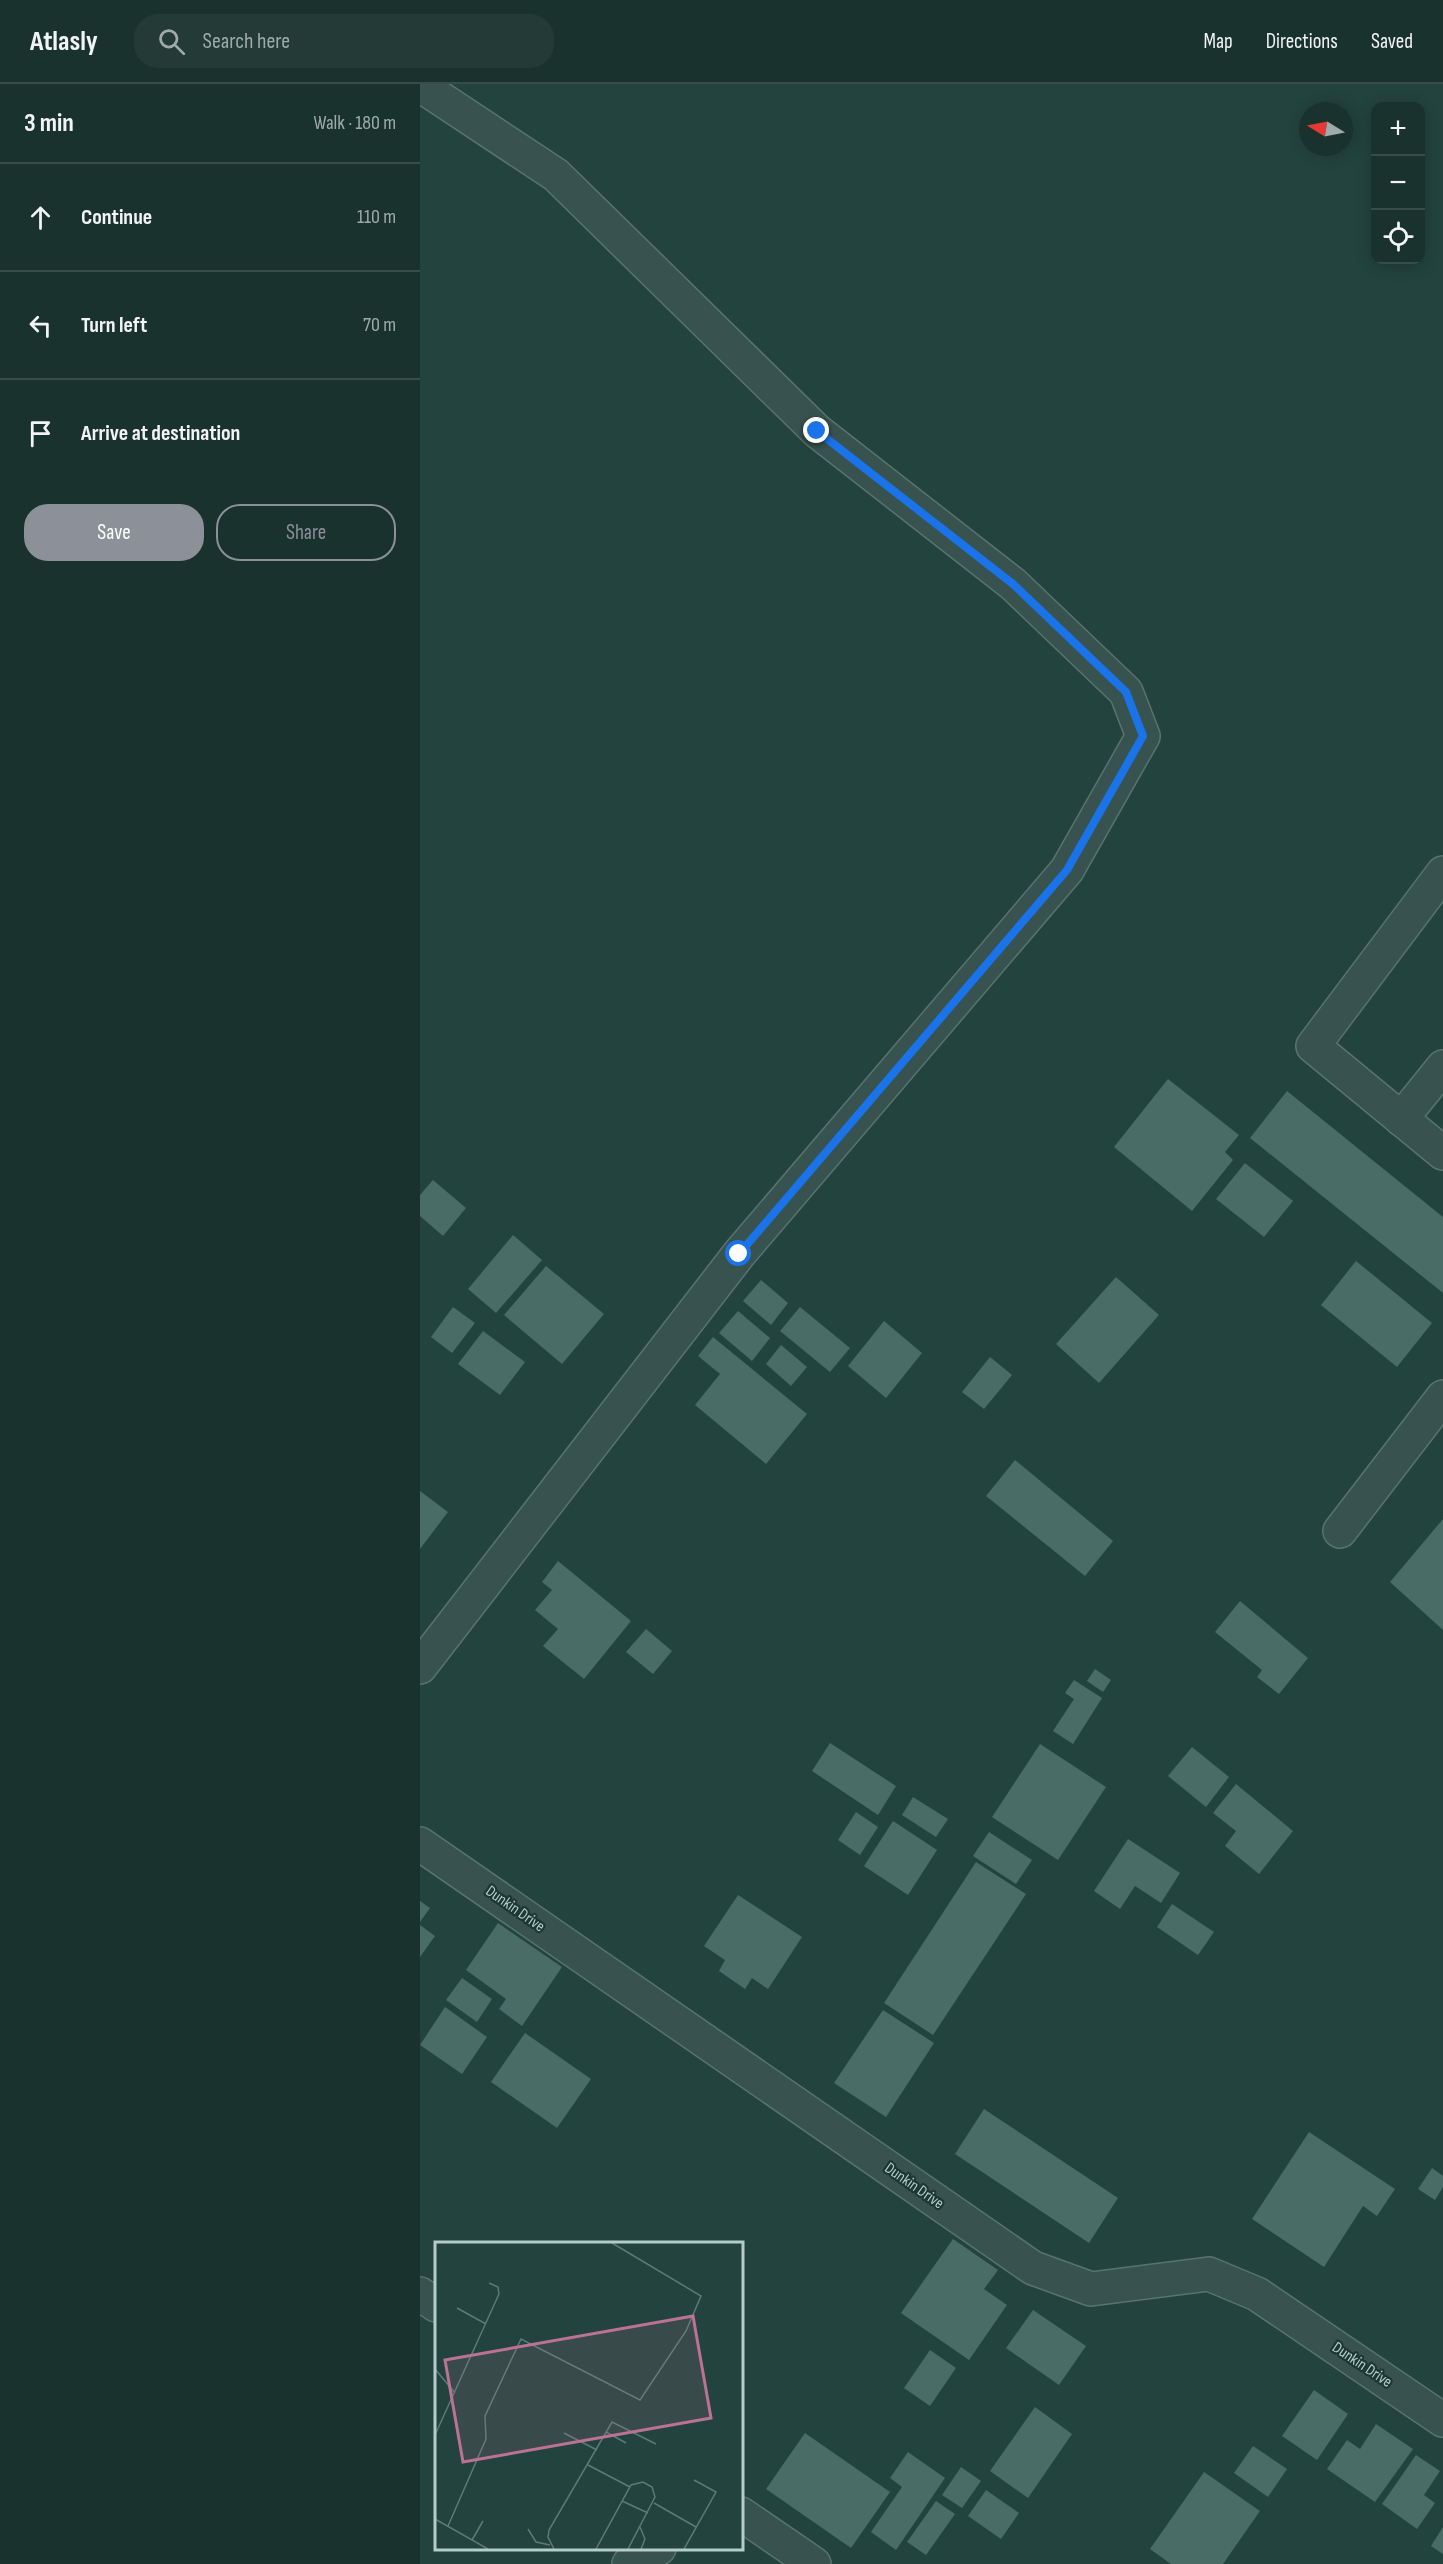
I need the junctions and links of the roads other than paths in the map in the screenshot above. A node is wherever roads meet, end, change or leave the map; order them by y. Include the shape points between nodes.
1 (420, 85) edge
2 (1443, 873) edge
3 (1443, 1067) edge
4 (1401, 1119) junction
5 (1443, 1153) edge
6 (1443, 1397) edge
7 (1340, 1531) dead end
8 (420, 1667) edge
9 (420, 1844) edge
10 (420, 2294) edge
11 (435, 2304) edge
12 (1443, 2420) edge
13 (746, 2522) edge
14 (655, 2549) edge
15 (629, 2564) edge
16 (814, 2564) edge

1 - 8 street via 556,175 817,431 1013,584 1126,692 1143,736 1067,870 739,1254
2 - 4 street via 1313,1046
3 - 4 street
4 - 5 street
6 - 7 street
9 - 12 street, Dunkin Drive via 1033,2268 1092,2289 1209,2274 1257,2294
10 - 11 street
13 - 16 street
14 - 15 street

